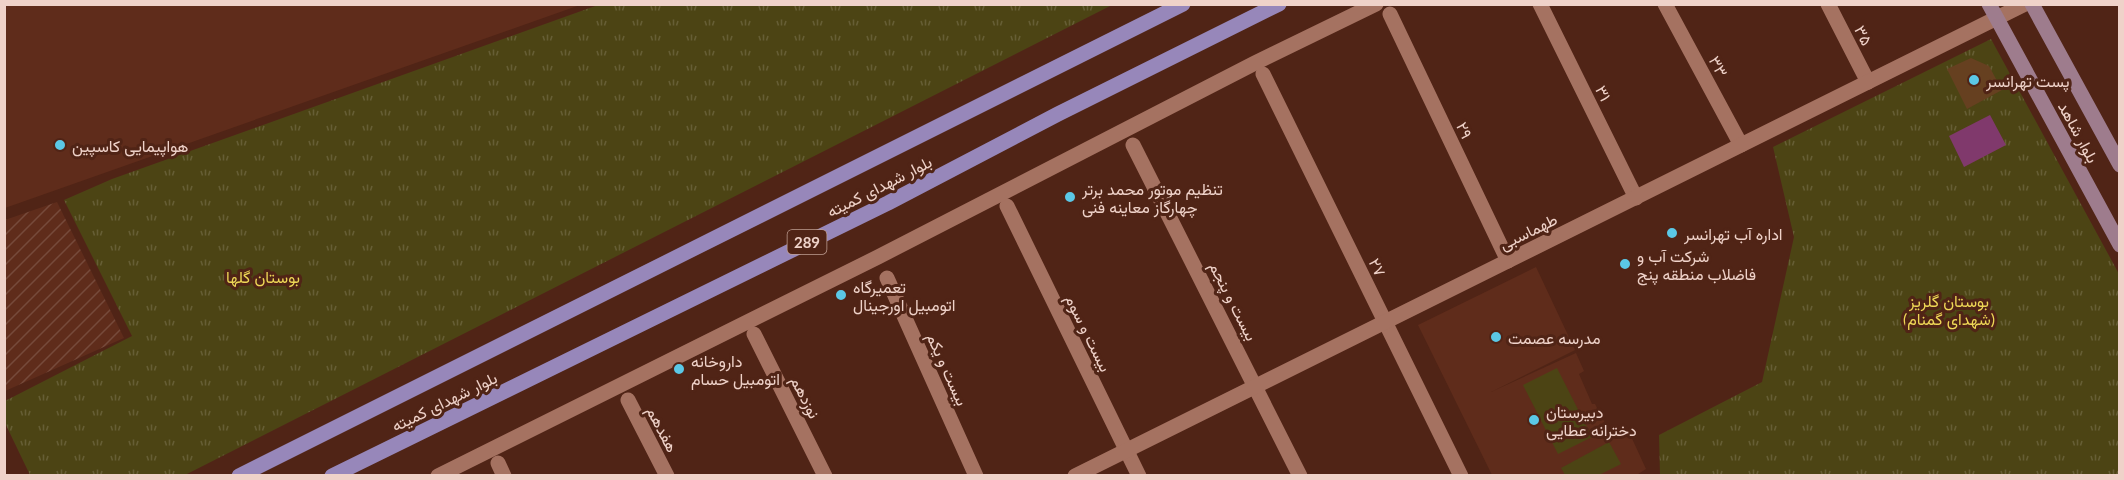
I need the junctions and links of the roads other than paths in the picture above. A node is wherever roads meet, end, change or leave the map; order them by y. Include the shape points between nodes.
1 (1183, 4) edge
2 (1278, 4) edge
3 (1376, 4) edge
4 (1540, 4) edge
5 (1665, 4) edge
6 (1828, 4) edge
7 (1989, 4) edge
8 (2025, 4) edge
9 (2032, 4) edge
10 (1390, 14) dead end
11 (1997, 19) junction
12 (1263, 74) dead end
13 (1868, 82) junction
14 (1133, 145) dead end
15 (1741, 146) junction
16 (2120, 165) edge
17 (1636, 198) junction
18 (1007, 206) dead end
19 (2120, 245) edge
20 (1508, 261) junction
21 (887, 278) dead end
22 (1385, 322) junction
23 (754, 334) dead end
24 (1257, 386) junction
25 (628, 400) dead end
26 (1126, 450) junction
27 (239, 476) edge
28 (332, 476) edge
29 (438, 476) edge
30 (667, 476) edge
31 (825, 476) edge
32 (976, 476) edge
33 (1075, 476) edge
34 (1139, 476) edge
35 (1300, 476) edge
36 (1461, 476) edge

1 - 27 main road, بلوار شهدای کمیته / 289
2 - 28 main road, بلوار شهدای کمیته / 289 via 888,203
3 - 29 street
4 - 17 street, ۳۱
5 - 15 street, ۳۳
6 - 13 street, ۳۵
7 - 11 main road, بلوار شاهد
8 - 11 street, طهماسبی
9 - 16 main road, بلوار شاهد
10 - 20 street, ۲۹
11 - 13 street, طهماسبی
11 - 19 main road, بلوار شاهد
12 - 22 street, ۲۷
13 - 15 street, طهماسبی
14 - 24 street, بیست و پنجم
15 - 17 street, طهماسبی
17 - 20 street, طهماسبی
18 - 26 street, بیست و سوم
20 - 22 street, طهماسبی
21 - 32 street, بیست و یکم
22 - 24 street, طهماسبی
22 - 36 street, ۲۷
23 - 31 street, نوزدهم
24 - 26 street, طهماسبی
24 - 35 street, بیست و پنجم
25 - 30 street, هفدهم
26 - 33 street, طهماسبی
26 - 34 street, بیست و سوم

